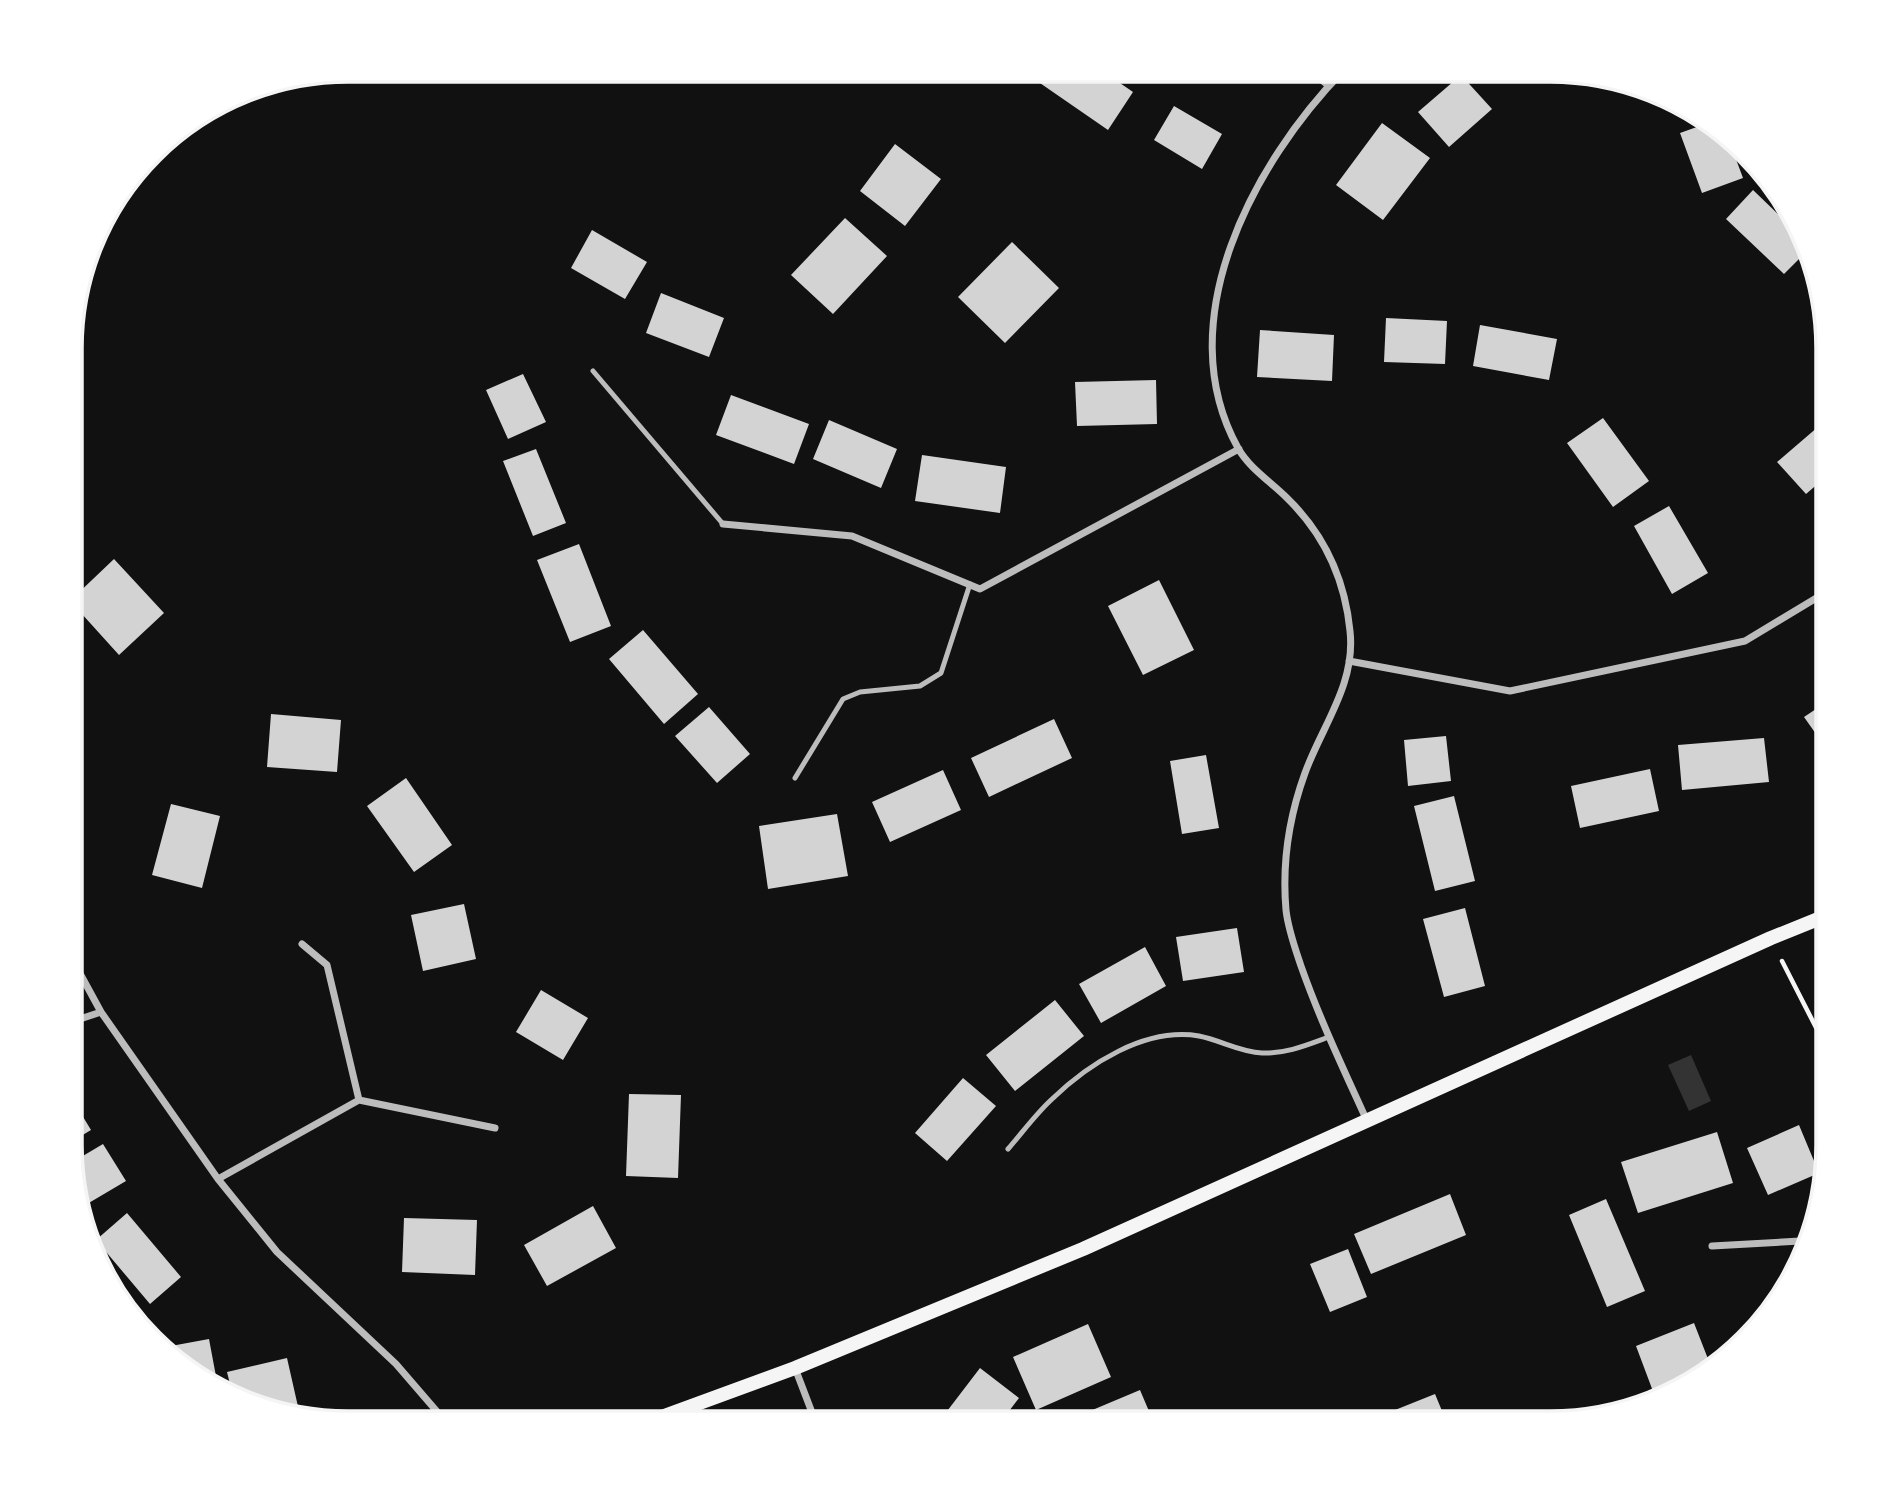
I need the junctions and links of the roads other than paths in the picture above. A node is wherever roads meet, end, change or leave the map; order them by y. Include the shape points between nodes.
1 (1324, 82) edge
2 (1333, 82) edge
3 (1329, 86) junction
4 (593, 371) dead end
5 (1239, 449) junction
6 (723, 524) joint
7 (970, 584) junction
8 (1816, 598) edge
9 (1349, 661) junction
10 (795, 778) dead end
11 (1816, 920) edge
12 (302, 944) dead end
13 (82, 977) edge
14 (101, 1012) junction
15 (82, 1018) edge
16 (1329, 1037) junction
17 (359, 1100) junction
18 (1367, 1121) junction
19 (495, 1128) dead end
20 (1008, 1149) dead end
21 (218, 1179) junction
22 (1798, 1241) edge
23 (1712, 1246) dead end
24 (795, 1368) junction
25 (437, 1411) edge
26 (678, 1411) edge
27 (811, 1411) edge

1 - 3 street
2 - 3 street
3 - 5 street via 1289,135 1232,239 1222,271 1211,362 1222,409
4 - 6 lane
5 - 7 street via 980,589
5 - 9 street via 1291,502 1332,559 1343,586 1351,634
6 - 7 street via 852,536
7 - 10 lane via 941,673 920,686 860,692 843,699
8 - 9 street via 1745,641 1510,691
9 - 16 street via 1336,708 1294,805 1285,880 1293,941
11 - 18 main road
12 - 17 street via 327,965
13 - 14 street
14 - 15 street
14 - 21 street
16 - 18 street
16 - 20 lane via 1287,1052 1260,1053 1199,1036 1170,1035 1130,1046 1107,1057 1051,1100
17 - 19 street
17 - 21 street
18 - 24 main road via 1083,1249
21 - 25 street via 277,1252 396,1364
22 - 23 street
24 - 26 main road
24 - 27 street

